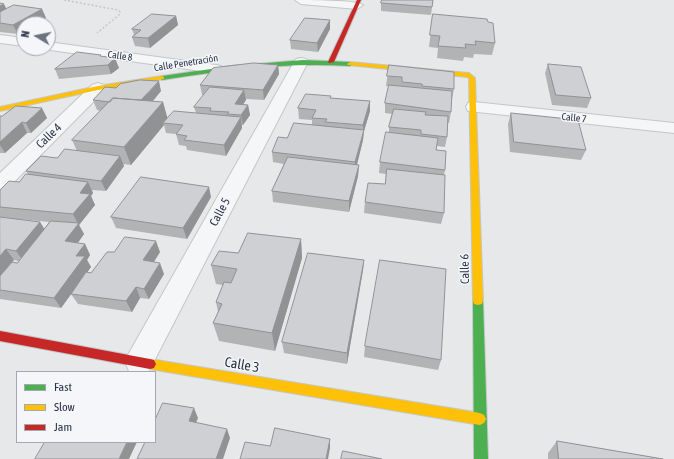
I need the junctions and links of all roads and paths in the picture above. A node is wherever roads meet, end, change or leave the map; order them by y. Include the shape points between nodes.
1 (64, 0) edge
2 (301, 0) edge
3 (358, 3) edge
4 (0, 39) edge
5 (16, 41) edge
6 (56, 47) edge
7 (77, 50) junction
8 (301, 62) junction
9 (331, 62) junction
10 (216, 69) junction
11 (472, 78) joint
12 (98, 88) junction
13 (474, 107) junction
14 (0, 109) edge
15 (674, 128) edge
16 (0, 184) edge
17 (0, 336) edge
18 (139, 362) junction
19 (480, 419) junction
20 (481, 459) edge

1 - 7 path via 120,12
2 - 3 street
3 - 9 street
4 - 5 street
6 - 7 street, Calle 8
7 - 10 street, Calle 8
8 - 9 street, Calle Penetración
8 - 10 street, Calle Penetración
8 - 18 street, Calle 5
9 - 11 street, Calle Penetración via 465,74
10 - 12 street, Calle Penetración
11 - 13 street, Calle 6
12 - 14 street, Calle Penetración
12 - 16 street, Calle 4
13 - 15 street, Calle 7
13 - 19 street, Calle 6
17 - 18 street, Calle 3
18 - 19 street, Calle 3
19 - 20 street, Calle 6

